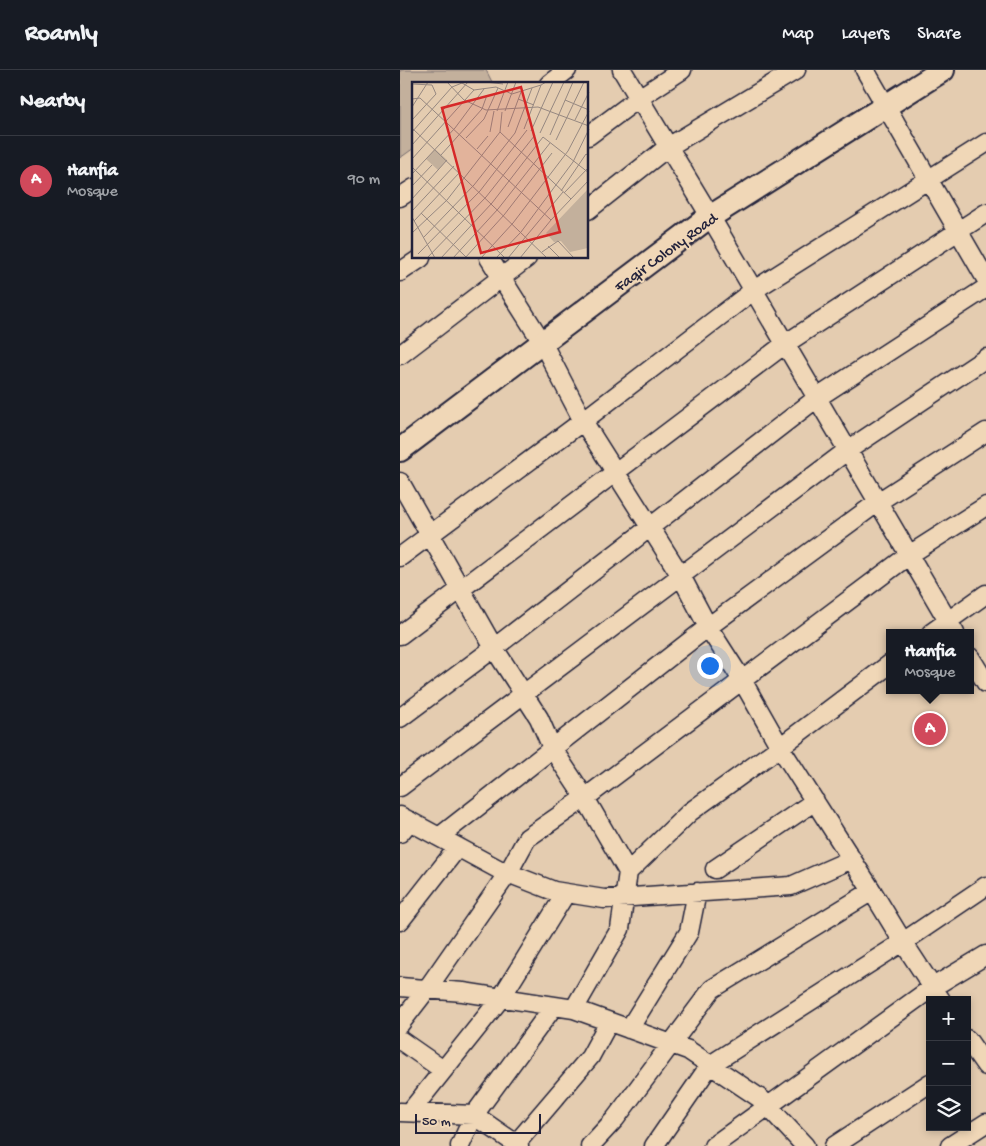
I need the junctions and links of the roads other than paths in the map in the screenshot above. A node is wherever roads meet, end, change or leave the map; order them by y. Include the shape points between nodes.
1 (567, 70) edge
2 (622, 70) edge
3 (682, 70) edge
4 (796, 70) edge
5 (866, 70) edge
6 (943, 70) edge
7 (552, 82) edge
8 (639, 98) junction
9 (885, 106) junction
10 (589, 135) edge
11 (986, 143) edge
12 (668, 147) junction
13 (928, 180) junction
14 (412, 189) edge
15 (400, 197) edge
16 (589, 209) edge
17 (986, 213) edge
18 (710, 216) junction
19 (958, 231) junction
20 (420, 259) edge
21 (489, 259) edge
22 (526, 259) edge
23 (400, 272) edge
24 (502, 278) junction
25 (986, 279) edge
26 (986, 288) edge
27 (754, 290) junction
28 (542, 342) junction
29 (785, 344) junction
30 (400, 355) edge
31 (986, 358) edge
32 (817, 398) junction
33 (583, 421) junction
34 (986, 432) edge
35 (400, 450) edge
36 (848, 450) junction
37 (616, 473) junction
38 (400, 482) edge
39 (878, 502) junction
40 (986, 506) edge
41 (650, 525) junction
42 (430, 534) junction
43 (909, 555) junction
44 (400, 557) edge
45 (681, 576) junction
46 (462, 589) junction
47 (986, 594) edge
48 (708, 626) junction
49 (951, 627) edge
50 (400, 635) edge
51 (494, 648) junction
52 (974, 662) edge
53 (886, 667) edge
54 (984, 676) edge
55 (742, 680) junction
56 (524, 693) junction
57 (400, 718) edge
58 (780, 747) junction
59 (552, 748) junction
60 (400, 786) edge
61 (585, 798) junction
62 (814, 801) junction
63 (403, 823) edge
64 (439, 837) junction
65 (458, 847) junction
66 (852, 859) junction
67 (716, 869) dead end
68 (628, 872) junction
69 (508, 873) junction
70 (986, 886) edge
71 (872, 891) junction
72 (697, 892) junction
73 (566, 893) junction
74 (626, 897) junction
75 (400, 921) edge
76 (903, 942) junction
77 (986, 955) edge
78 (400, 987) edge
79 (427, 989) junction
80 (937, 994) edge
81 (501, 998) junction
82 (554, 1006) junction
83 (574, 1010) junction
84 (609, 1022) junction
85 (400, 1024) edge
86 (629, 1029) junction
87 (400, 1040) edge
88 (671, 1044) junction
89 (710, 1065) junction
90 (443, 1070) junction
91 (926, 1086) edge
92 (768, 1106) junction
93 (405, 1112) edge
94 (474, 1114) junction
95 (986, 1123) edge
96 (516, 1145) edge
97 (460, 1146) edge
98 (590, 1146) edge
99 (654, 1146) edge
100 (713, 1146) edge
101 (805, 1146) edge
102 (834, 1146) edge
103 (950, 1146) edge

1 - 7 street
2 - 8 street
3 - 8 street
4 - 12 street
5 - 9 street
6 - 9 main road, Faqir Colony Road
8 - 10 street
8 - 12 street
9 - 13 street
9 - 18 main road, Faqir Colony Road
11 - 13 street
12 - 16 street
12 - 18 street
13 - 19 street
13 - 27 street
14 - 15 street
17 - 19 street
18 - 27 street
18 - 28 main road, Faqir Colony Road
19 - 25 street
19 - 29 street
20 - 23 street
21 - 24 street
22 - 24 street
24 - 28 street
24 - 30 street
26 - 32 street
27 - 29 street
27 - 33 street
28 - 33 street
28 - 35 main road, Faqir Colony Road
29 - 32 street
29 - 37 street
31 - 36 street
32 - 36 street
32 - 41 street
33 - 37 street
33 - 42 street
34 - 39 street
36 - 39 street
36 - 45 street
37 - 41 street
37 - 46 street
38 - 42 street
39 - 43 street
39 - 48 street
40 - 43 street
41 - 45 street
41 - 51 street
42 - 44 street
42 - 46 street
43 - 49 street
43 - 55 street
45 - 48 street
45 - 56 street
46 - 50 street
46 - 51 street
47 - 49 street
48 - 55 street
48 - 59 street
51 - 56 street
51 - 57 street
52 - 54 street
53 - 58 street
55 - 58 street
55 - 61 street
56 - 59 street
56 - 60 street
58 - 62 street
58 - 68 street via 690,812
59 - 61 street
59 - 64 street
61 - 68 street
61 - 69 street via 527,838
62 - 66 street
62 - 67 street
63 - 64 street
64 - 65 street
65 - 69 street
65 - 75 street
66 - 71 street
66 - 72 street via 791,886
68 - 74 street
69 - 73 street
69 - 79 street
70 - 76 street
71 - 76 street
71 - 88 street via 712,989
72 - 74 street
72 - 86 street via 689,932
73 - 74 street via 604,899
73 - 81 street
74 - 83 street via 620,929
76 - 80 street
76 - 89 street
77 - 80 street
78 - 79 street
79 - 81 street
79 - 85 street
80 - 92 street
81 - 82 street
81 - 90 street
82 - 83 street
82 - 94 street
83 - 84 street
84 - 86 street
84 - 96 street via 590,1057
86 - 88 street
87 - 90 street
88 - 89 street via 688,1050
88 - 98 street via 615,1119
89 - 92 street
89 - 99 street
90 - 93 street
91 - 102 street
92 - 100 street
92 - 101 street
93 - 94 street
94 - 96 street
94 - 97 street
95 - 103 street

